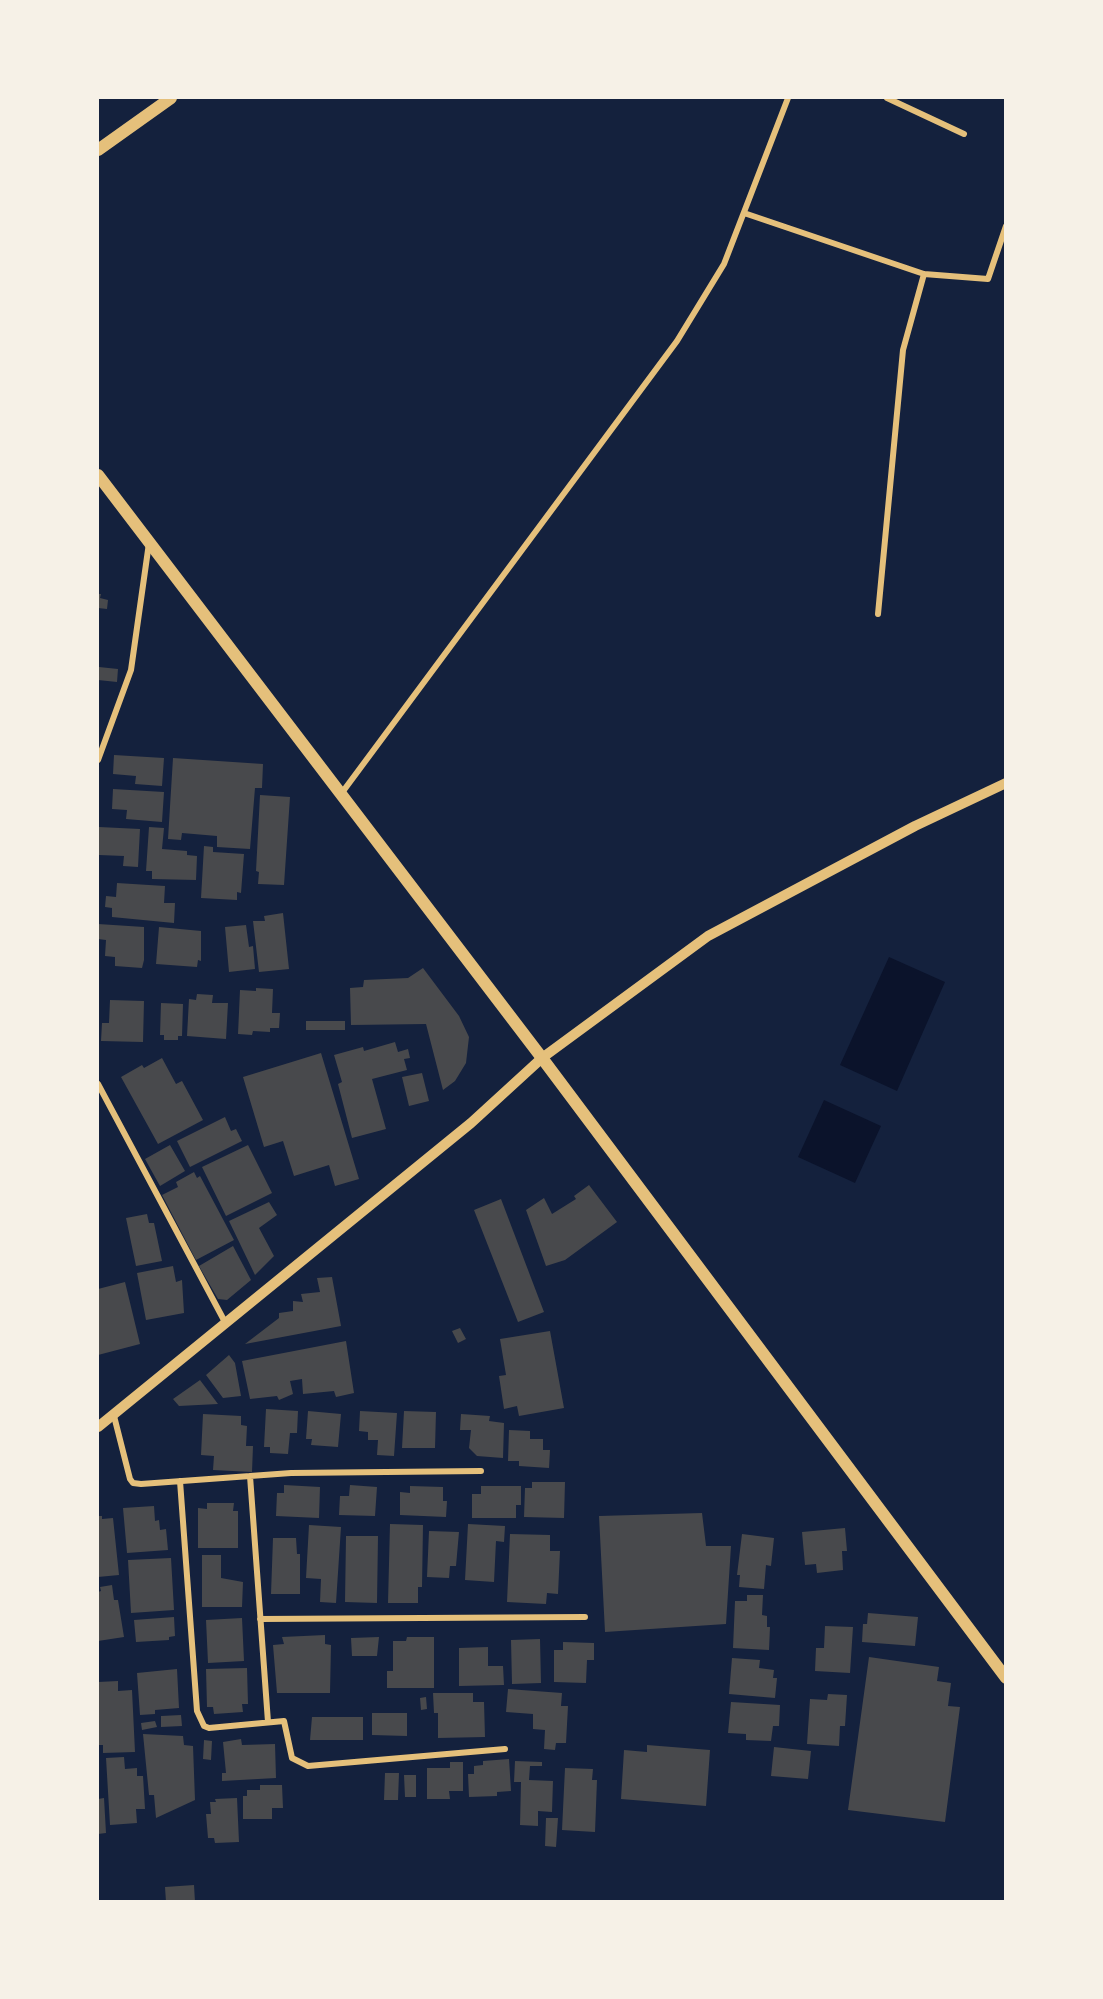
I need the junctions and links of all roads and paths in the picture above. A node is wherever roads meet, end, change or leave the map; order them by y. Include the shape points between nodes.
1 (171, 98) edge
2 (788, 98) edge
3 (887, 98) edge
4 (964, 134) dead end
5 (98, 150) edge
6 (744, 213) junction
7 (1005, 226) edge
8 (924, 274) junction
9 (98, 475) edge
10 (149, 543) junction
11 (878, 614) dead end
12 (98, 760) edge
13 (1005, 783) edge
14 (341, 794) junction
15 (542, 1058) junction
16 (98, 1084) edge
17 (226, 1324) junction
18 (114, 1416) junction
19 (98, 1427) edge
20 (481, 1471) dead end
21 (250, 1476) junction
22 (180, 1481) junction
23 (585, 1617) dead end
24 (260, 1619) junction
25 (1005, 1678) edge
26 (268, 1722) junction
27 (505, 1749) dead end

1 - 5 main road
2 - 6 street
3 - 4 street
6 - 8 street
6 - 14 street via 724,264 677,341
7 - 8 street via 988,279
8 - 11 street via 903,350
9 - 10 main road
10 - 12 street via 131,670
10 - 14 main road
13 - 15 street via 708,936
14 - 15 main road
15 - 17 street via 471,1123
15 - 25 main road
16 - 17 street
17 - 18 street
18 - 19 street
18 - 22 street via 134,1483
20 - 21 street
21 - 22 street
21 - 24 street
22 - 26 street via 198,1719 209,1728
23 - 24 street
24 - 26 street
26 - 27 street via 287,1724 292,1758 308,1766

